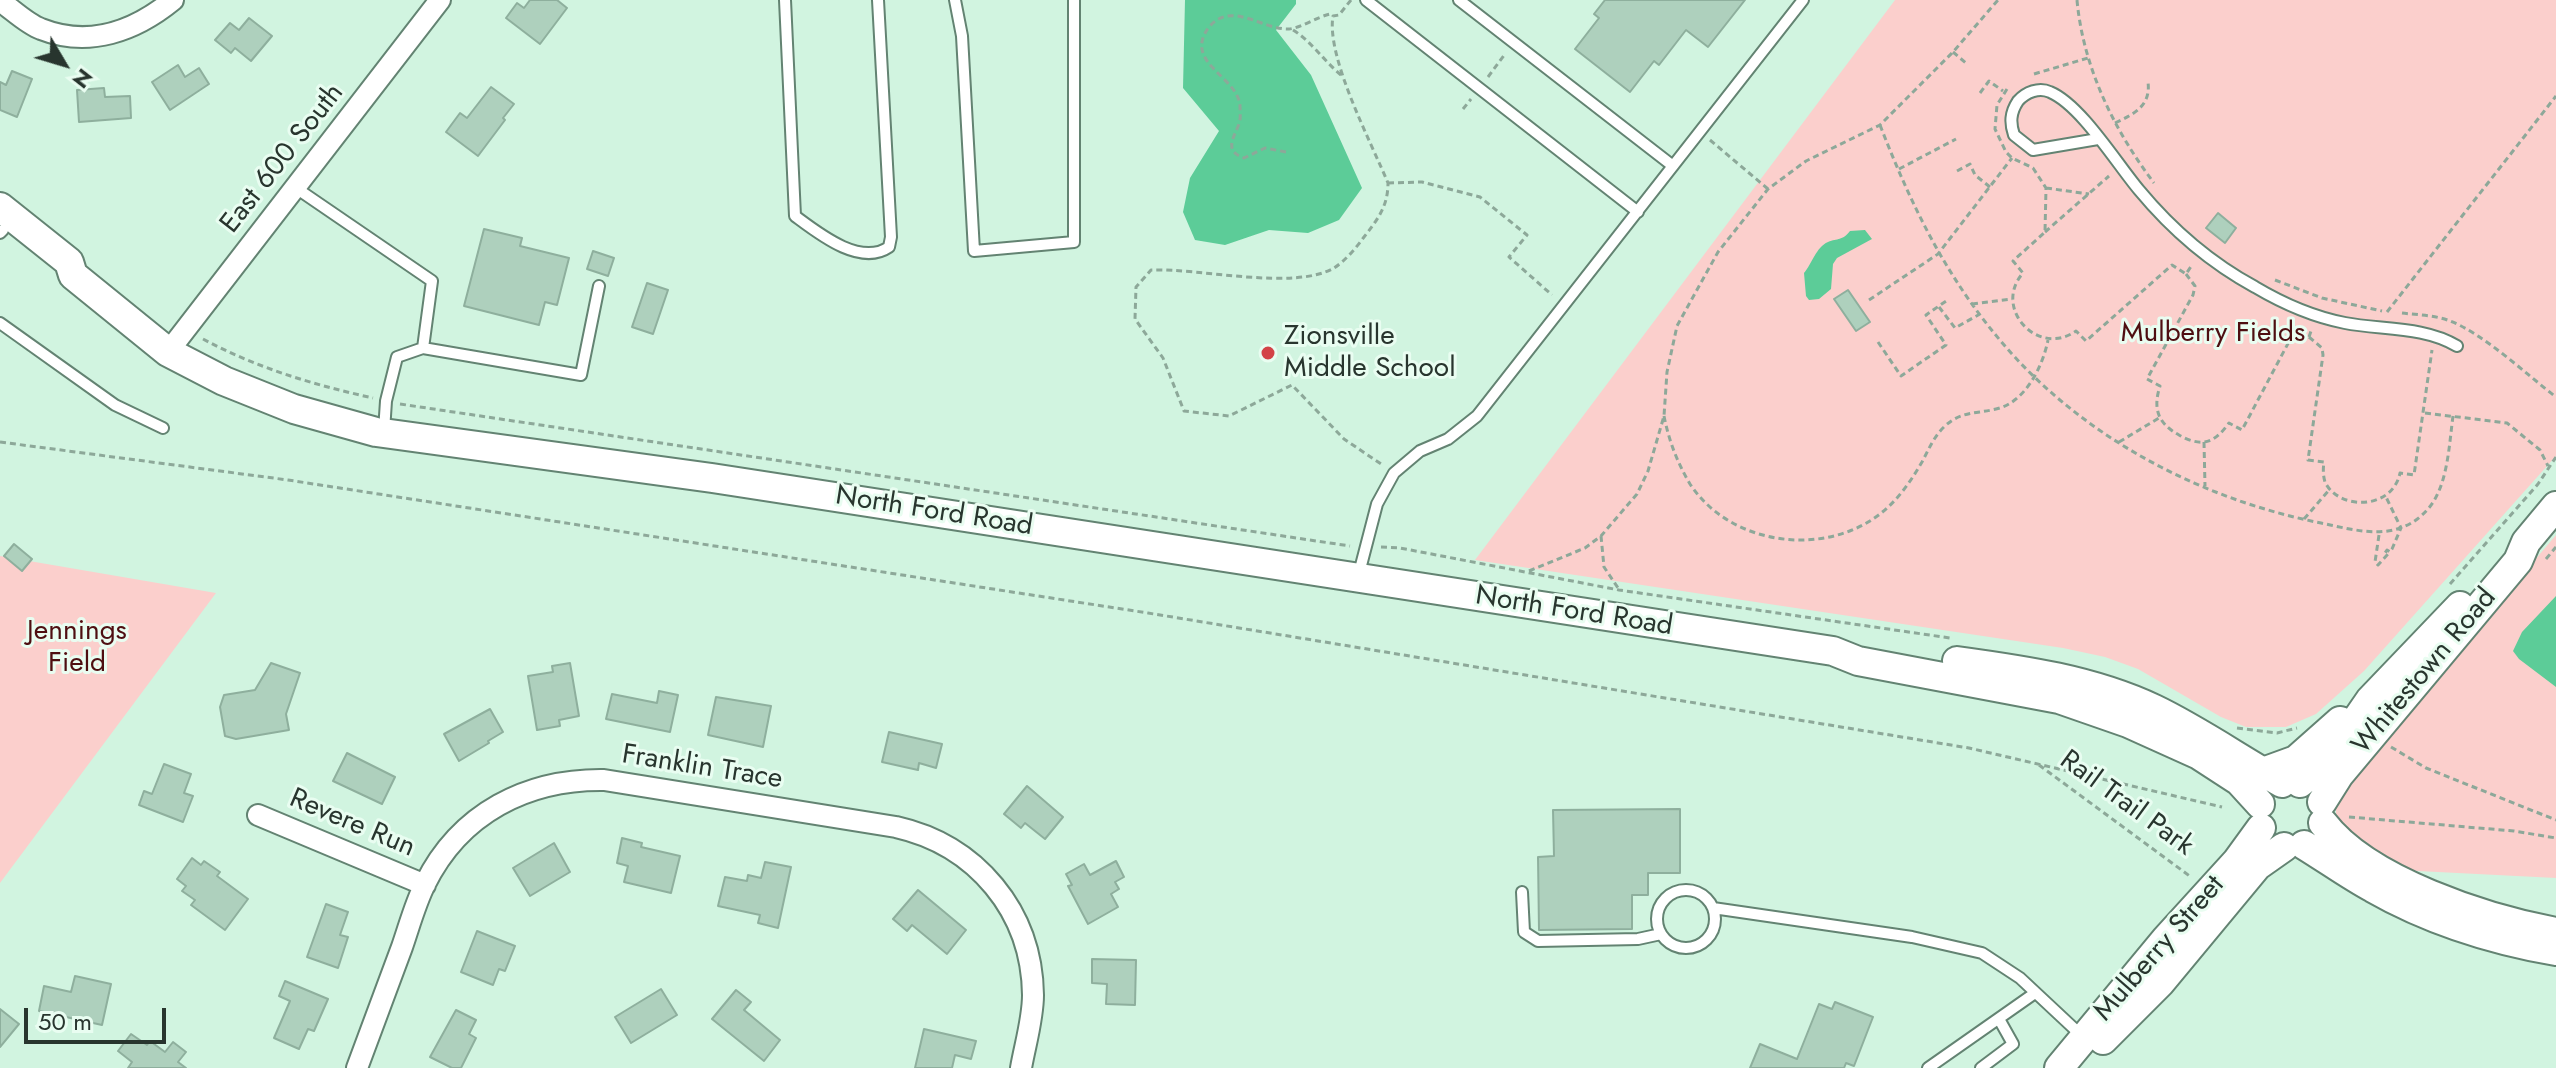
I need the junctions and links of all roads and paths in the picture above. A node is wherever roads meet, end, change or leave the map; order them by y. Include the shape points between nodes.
1 (173, 0) edge
2 (440, 0) edge
3 (785, 0) edge
4 (878, 0) edge
5 (955, 0) edge
6 (1074, 0) edge
7 (1351, 0) edge
8 (1366, 0) edge
9 (1459, 0) edge
10 (1803, 0) edge
11 (1998, 0) edge
12 (2077, 0) edge
13 (0, 1) edge
14 (1333, 16) junction
15 (1291, 29) junction
16 (1514, 43) junction
17 (1953, 52) junction
18 (2088, 58) junction
19 (1967, 64) dead end
20 (2029, 76) dead end
21 (1345, 79) junction
22 (2148, 82) dead end
23 (2014, 83) dead end
24 (1480, 87) junction
25 (2004, 92) junction
26 (1980, 93) dead end
27 (2556, 96) edge
28 (1463, 109) dead end
29 (2115, 123) junction
30 (1880, 125) junction
31 (1956, 139) dead end
32 (2098, 139) junction
33 (1710, 140) dead end
34 (1286, 152) dead end
35 (2012, 158) junction
36 (1673, 166) junction
37 (1898, 170) junction
38 (1957, 171) dead end
39 (2109, 176) dead end
40 (1388, 183) junction
41 (1990, 187) junction
42 (296, 188) junction
43 (2046, 188) junction
44 (1768, 189) junction
45 (2161, 191) dead end
46 (2089, 194) junction
47 (1638, 212) junction
48 (1, 224) edge
49 (2045, 232) junction
50 (1938, 254) junction
51 (2192, 265) dead end
52 (2186, 274) junction
53 (2264, 274) dead end
54 (599, 286) dead end
55 (1949, 299) dead end
56 (2012, 299) junction
57 (1869, 300) dead end
58 (1972, 304) junction
59 (1563, 306) junction
60 (1939, 306) junction
61 (2387, 312) junction
62 (1980, 314) junction
63 (0, 323) edge
64 (2312, 328) dead end
65 (2309, 337) junction
66 (2048, 340) junction
67 (1878, 342) dead end
68 (2457, 346) dead end
69 (423, 348) junction
70 (2432, 350) dead end
71 (225, 351) dead end
72 (168, 352) junction
73 (2035, 377) junction
74 (2556, 397) edge
75 (386, 401) junction
76 (2425, 413) junction
77 (1664, 416) junction
78 (2453, 416) junction
79 (2159, 418) junction
80 (163, 428) dead end
81 (384, 433) junction
82 (0, 442) edge
83 (2119, 442) junction
84 (2204, 442) junction
85 (2556, 457) edge
86 (1394, 473) junction
87 (2205, 487) junction
88 (2330, 489) junction
89 (2386, 497) junction
90 (2556, 506) edge
91 (2304, 519) junction
92 (2401, 528) junction
93 (2380, 533) junction
94 (1601, 536) junction
95 (2526, 542) junction
96 (1342, 545) dead end
97 (1400, 548) dead end
98 (1529, 571) junction
99 (1358, 579) junction
100 (1619, 590) junction
101 (1956, 639) dead end
102 (1833, 651) junction
103 (2370, 700) junction
104 (2235, 728) dead end
105 (2297, 728) dead end
106 (2388, 745) dead end
107 (2036, 763) junction
108 (2282, 779) junction
109 (2222, 807) dead end
110 (2331, 814) junction
111 (258, 815) dead end
112 (2260, 816) junction
113 (2556, 820) edge
114 (2556, 838) edge
115 (2294, 846) junction
116 (2192, 877) dead end
117 (425, 885) junction
118 (1522, 892) dead end
119 (1713, 908) junction
120 (2556, 932) edge
121 (1661, 934) junction
122 (2556, 951) edge
123 (2035, 993) junction
124 (1999, 1019) junction
125 (2084, 1037) junction
126 (357, 1068) edge
127 (1021, 1068) edge
128 (1928, 1068) edge
129 (1981, 1068) edge
130 (2059, 1068) edge
131 (2074, 1068) edge

1 - 13 street via 150,19 114,35 78,38 39,29
2 - 42 street, East 600 South
3 - 4 lane via 795,216 825,238 879,254 889,247 891,237
5 - 6 lane via 962,36 974,251 1074,242
7 - 14 path
8 - 24 lane
9 - 16 lane
10 - 36 lane
11 - 17 path
12 - 18 path
14 - 15 path
14 - 21 path
15 - 21 path
15 - 34 path via 1234,13 1210,26 1203,48 1209,66 1240,100 1239,124 1230,142 1236,155 1244,158 1265,148
16 - 24 path
16 - 36 lane
17 - 19 path
17 - 30 path
18 - 20 path
18 - 29 path
21 - 40 path
22 - 29 path via 2144,106
23 - 25 path
24 - 28 path
24 - 47 lane
25 - 26 path via 1989,81
25 - 35 path via 1995,129
27 - 61 path
29 - 45 path
30 - 37 path
30 - 44 path via 1806,161
31 - 37 path
32 - 32 lane via 2047,90 2026,93 2011,116 2014,135 2033,150
32 - 68 lane via 2185,240 2255,288 2342,323 2433,334
33 - 44 path
35 - 41 path
35 - 43 path via 2033,168
36 - 47 lane
37 - 50 path
38 - 41 path via 1970,164
39 - 46 path
40 - 59 path via 1422,182 1480,197 1527,235 1509,257
40 - 86 path via 1388,200 1378,219 1332,269 1308,278 1151,270 1136,287 1135,319 1163,358 1184,411 1229,416 1292,385 1344,439
41 - 50 path
42 - 69 lane via 432,281
42 - 72 street, East 600 South
43 - 46 path
43 - 49 path
44 - 77 path via 1718,252 1677,326
46 - 49 path
47 - 59 lane
48 - 72 main road, North Ford Road via 69,262 73,275
49 - 56 path via 2013,261 2023,273
50 - 57 path
50 - 58 path
51 - 52 path
52 - 66 path via 2172,265 2086,341 2076,331
52 - 79 path via 2195,286 2193,295 2147,379 2160,386
53 - 61 path via 2300,291
54 - 69 lane via 581,375
55 - 60 path
56 - 58 path
56 - 66 path via 2020,321
58 - 62 path
59 - 86 lane via 1477,416
60 - 62 path via 1955,328
60 - 67 path via 1926,315 1946,345 1901,376
61 - 74 path via 2452,321
62 - 73 path
63 - 80 lane via 115,405
64 - 65 path
65 - 84 path via 2292,336 2242,430 2229,423
65 - 88 path via 2323,355 2308,460 2324,462
66 - 73 path
69 - 75 lane via 397,357
70 - 76 path
71 - 75 path via 319,386
72 - 81 main road, North Ford Road via 294,409
73 - 77 path via 2010,404 1963,414 1942,429 1897,499 1878,516 1843,533 1808,540 1766,536 1707,503 1670,444
73 - 83 path
75 - 81 lane
75 - 96 path
76 - 78 path
76 - 89 path via 2414,475 2400,473
77 - 94 path via 1637,494
78 - 85 path via 2507,423 2540,450 2548,467
78 - 92 path via 2436,496 2430,507
79 - 83 path
79 - 84 path via 2175,433
81 - 99 main road, North Ford Road via 739,482
82 - 107 path via 288,480 1132,611 1954,745
83 - 87 path
84 - 87 path
86 - 99 lane via 1377,504
87 - 91 path via 2260,509
88 - 89 path via 2349,499 2373,502
88 - 91 path
89 - 92 path
90 - 95 main road, Whitestown Road
91 - 93 path
92 - 93 path
92 - 93 path via 2378,565
94 - 98 path
94 - 100 path via 1604,567
95 - 103 main road, Whitestown Road via 2505,553
95 - 110 main road, Whitestown Road via 2518,561 2339,775
97 - 98 path
98 - 100 path
99 - 102 main road, North Ford Road
100 - 101 path
102 - 108 main road, North Ford Road via 1860,647 2023,670 2095,687 2153,709
102 - 112 main road, North Ford Road via 1858,661 2059,699 2128,723 2199,755 2239,781
103 - 108 main road, Whitestown Road via 2350,711
103 - 108 main road, Whitestown Road via 2330,758
104 - 105 path via 2267,733
106 - 113 path via 2426,768
107 - 109 path
107 - 116 path, Rail Trail Park
108 - 110 main road via 2317,793
108 - 112 main road via 2272,787
110 - 114 path
110 - 115 main road via 2319,832
110 - 120 main road via 2354,855 2413,886 2472,911
111 - 117 street, Revere Run
112 - 115 main road via 2274,843
112 - 125 main road, Mulberry Street via 2237,861
115 - 122 main road via 2440,920
115 - 131 main road, Mulberry Street via 2257,866 2160,983
117 - 126 street, Franklin Trace
117 - 127 street, Franklin Trace via 458,834 489,810 530,790 580,780 923,833 969,860 1012,911 1031,972 1033,998
118 - 121 lane via 1524,932 1538,941
119 - 121 lane via 1710,936 1694,947 1675,946
119 - 121 lane via 1692,890 1673,893 1660,906
119 - 123 lane via 1912,937 1982,953
123 - 124 lane
123 - 125 lane
124 - 128 lane
124 - 129 lane via 2013,1044
125 - 130 main road, Mulberry Street

